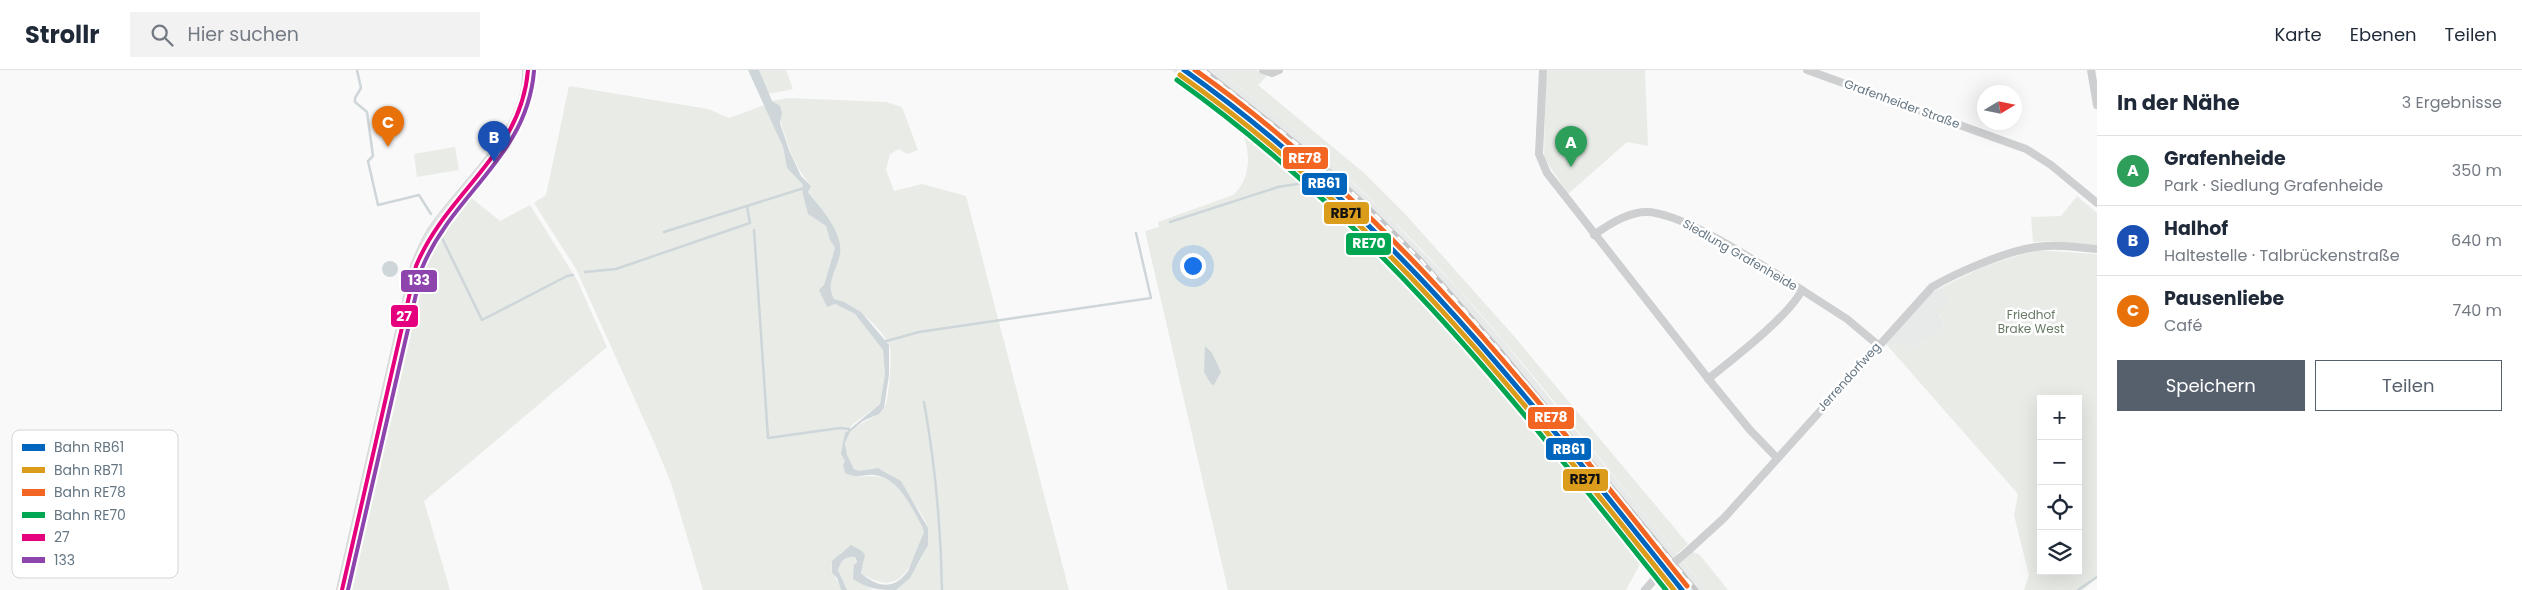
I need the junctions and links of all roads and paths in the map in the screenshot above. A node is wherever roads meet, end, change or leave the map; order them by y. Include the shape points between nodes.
1 (528, 70) edge
2 (1262, 70) edge
3 (1279, 70) edge
4 (1543, 70) edge
5 (1807, 70) edge
6 (2091, 70) edge
7 (2097, 105) edge
8 (2097, 204) edge
9 (1594, 235) junction
10 (2097, 249) edge
11 (1802, 290) junction
12 (1878, 345) junction
13 (1708, 379) junction
14 (1778, 458) junction
15 (342, 590) edge
16 (1645, 590) edge

1 - 15 main road via 526,98 509,135 434,230 416,266
2 - 3 street via 1276,73
4 - 9 street via 1541,164
5 - 8 street, Grafenheider Straße via 2022,147 2052,165
6 - 7 street
9 - 11 street, Siedlung Grafenheide via 1635,214 1665,215 1724,243
9 - 13 street
10 - 12 street, Jerrendorfweg via 2034,247 1969,269 1932,287
11 - 12 street, Siedlung Grafenheide via 1847,319
11 - 13 street, Siedlung Grafenheide via 1796,301
12 - 14 street, Jerrendorfweg
13 - 14 street
14 - 16 street, Jerrendorfweg, bridge via 1724,518

